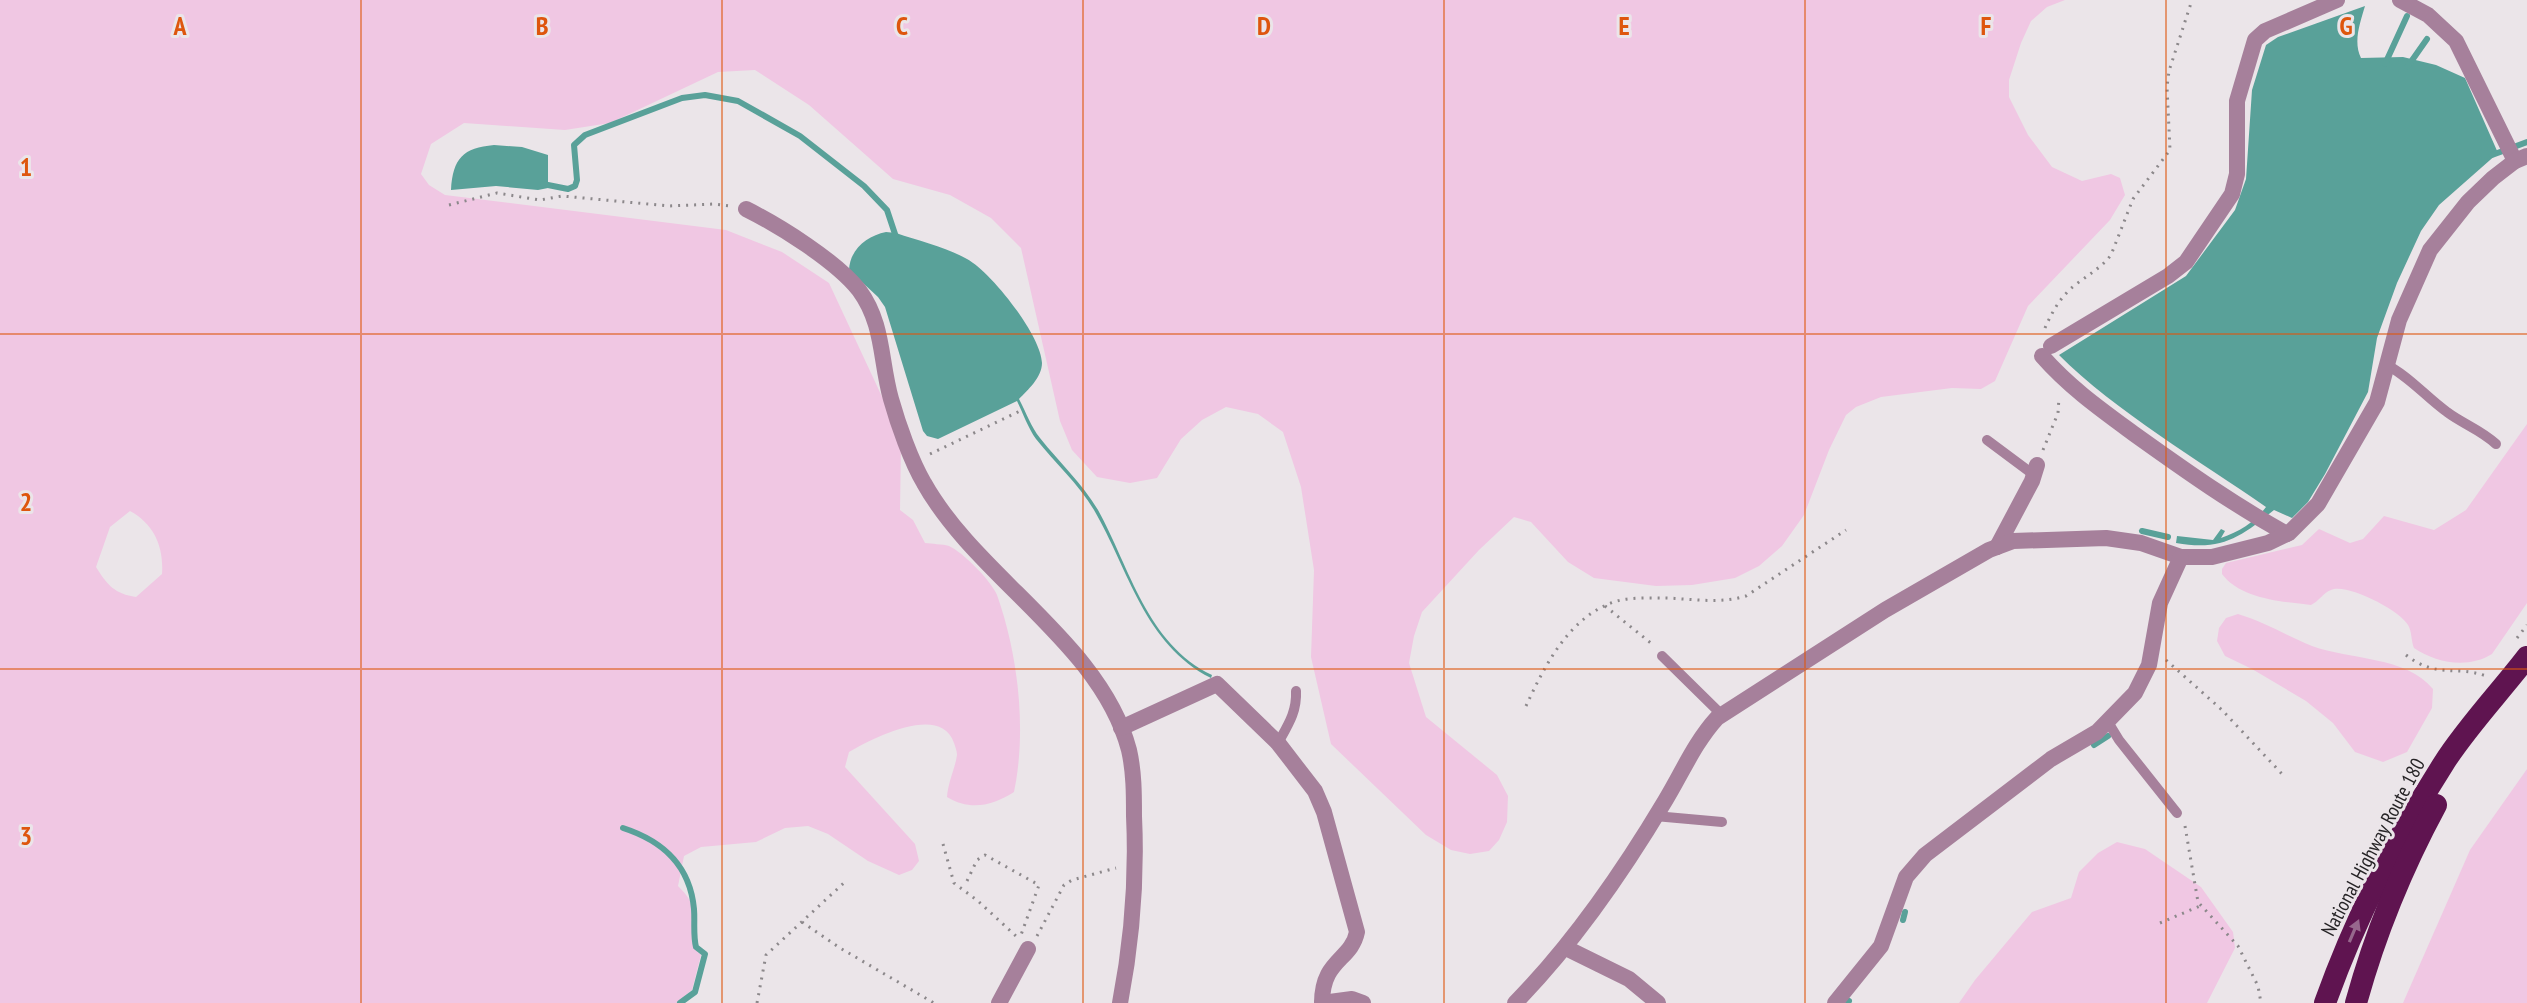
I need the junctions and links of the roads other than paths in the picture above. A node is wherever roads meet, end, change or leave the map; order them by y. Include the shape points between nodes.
1 (2337, 0) edge
2 (2400, 0) edge
3 (2521, 159) edge
4 (746, 209) road end
5 (2385, 364) junction
6 (1987, 440) dead end
7 (2496, 444) dead end
8 (2035, 470) joint
9 (2287, 534) junction
10 (1997, 547) junction
11 (2181, 557) junction
12 (1662, 656) road end
13 (2527, 657) edge
14 (1296, 691) dead end
15 (1722, 715) junction
16 (2477, 721) junction
17 (2108, 722) junction
18 (1121, 728) junction
19 (1278, 743) junction
20 (2177, 813) road end
21 (1655, 816) junction
22 (1722, 822) dead end
23 (1566, 948) junction
24 (1028, 949) road end
25 (999, 1003) edge
26 (1120, 1003) edge
27 (1363, 1003) edge
28 (1515, 1003) edge
29 (1658, 1003) edge
30 (1835, 1003) edge
31 (2325, 1003) edge
32 (2356, 1003) edge

1 - 9 street via 2255,40 2237,101 2232,194 2186,262 2047,351 2082,396 2195,478
2 - 3 street via 2428,15 2456,41
3 - 5 street via 2468,202 2430,250
4 - 18 street via 832,263 867,302 880,332 891,398 924,483 965,538 1081,660
5 - 7 lane
5 - 9 street via 2377,402 2334,481
6 - 8 lane
8 - 10 street
9 - 11 street via 2212,557
10 - 11 street via 2044,538 2106,538
10 - 15 street via 1885,610
11 - 17 street via 2160,603 2143,678
12 - 15 lane
13 - 16 highway, National Highway Route 180
14 - 19 lane via 1291,721
15 - 21 street via 1704,732
31 -> 16 highway, National Highway Route 180 via 2361,913 2403,832 2446,760
16 - 32 highway, National Highway Route 180 via 2417,840 2381,924
17 - 20 lane
17 - 30 street via 1925,855 1906,877 1881,946
18 - 19 street via 1217,684
18 - 26 street via 1133,775 1136,862
19 - 27 street via 1315,791 1324,812 1356,925 1355,939 1331,966 1322,1003
21 - 22 lane
21 - 23 street
23 - 28 street
23 - 29 street via 1629,979
24 - 25 street

